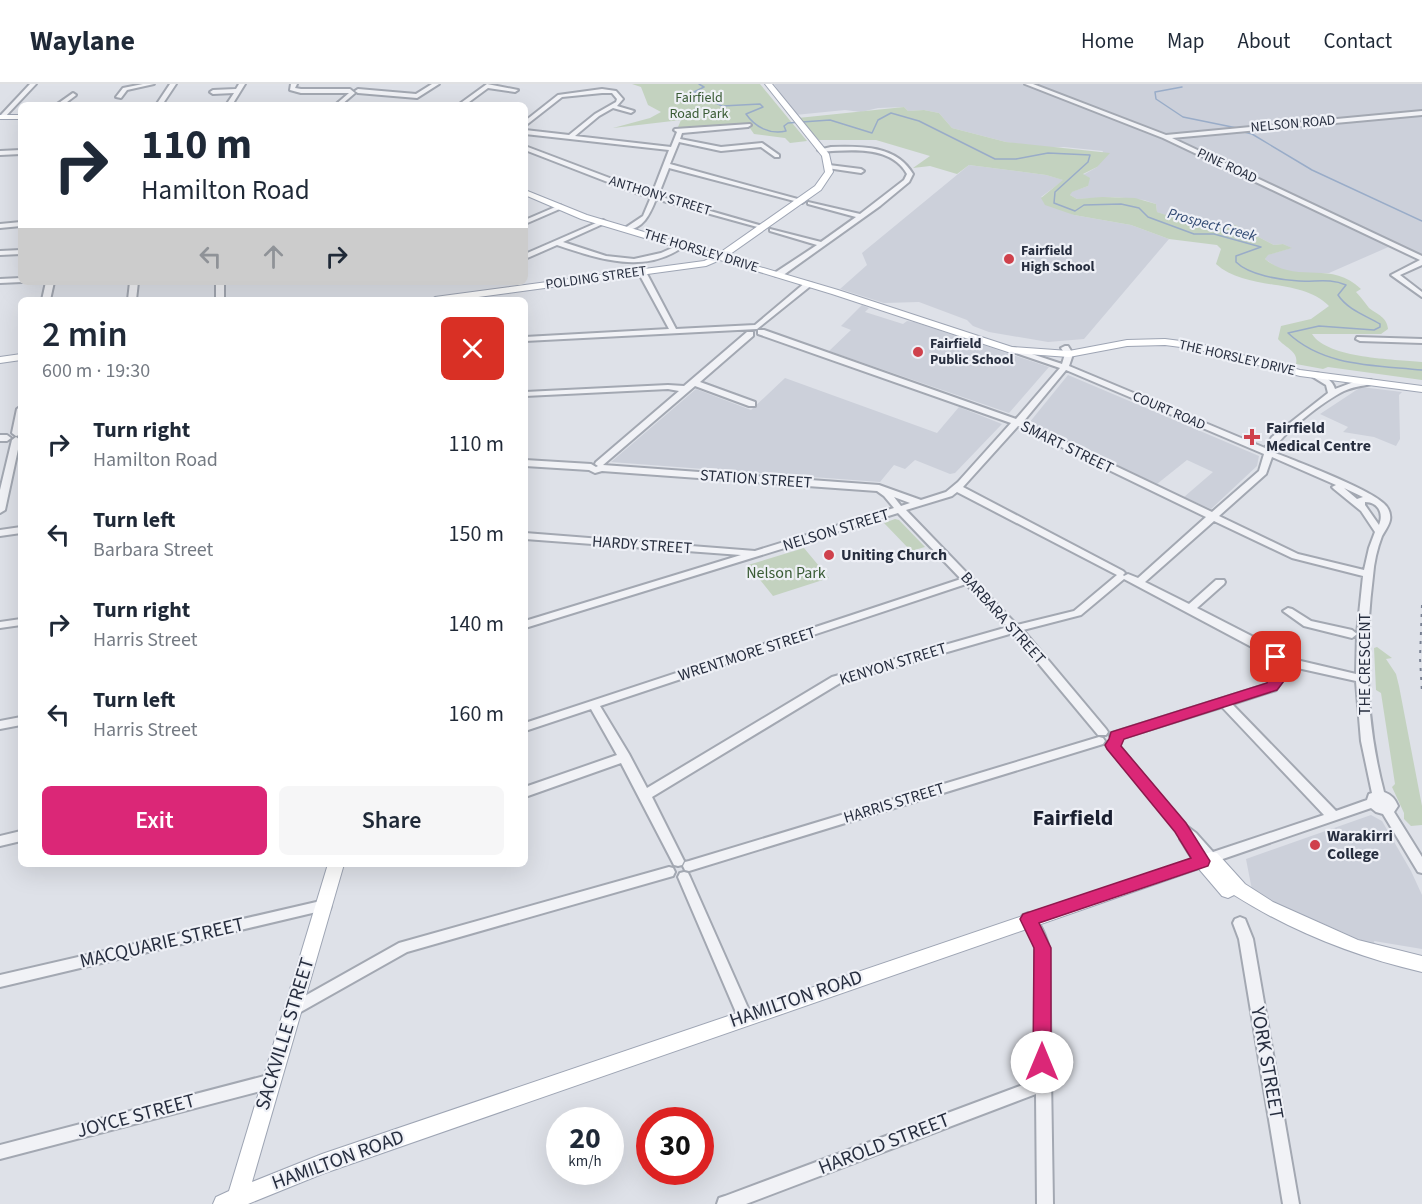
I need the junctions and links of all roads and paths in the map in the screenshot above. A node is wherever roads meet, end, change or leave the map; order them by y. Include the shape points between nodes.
1 (33, 84) edge
2 (151, 84) edge
3 (173, 84) edge
4 (242, 84) edge
5 (362, 84) edge
6 (436, 84) edge
7 (768, 84) edge
8 (1028, 84) edge
9 (489, 85) edge
10 (295, 87) edge
11 (515, 90) dead end
12 (238, 91) junction
13 (354, 91) junction
14 (213, 92) dead end
15 (287, 93) dead end
16 (73, 95) dead end
17 (119, 97) dead end
18 (63, 102) edge
19 (161, 102) edge
20 (231, 102) edge
21 (341, 102) edge
22 (465, 102) edge
23 (612, 106) junction
24 (632, 111) dead end
25 (1422, 113) edge
26 (1, 117) edge
27 (18, 117) edge
28 (528, 122) edge
29 (748, 125) dead end
30 (528, 132) edge
31 (570, 137) junction
32 (1165, 137) junction
33 (676, 140) junction
34 (528, 149) edge
35 (672, 149) junction
36 (821, 150) junction
37 (18, 152) edge
38 (0, 153) edge
39 (777, 156) dead end
40 (666, 165) junction
41 (829, 167) junction
42 (861, 171) dead end
43 (528, 193) edge
44 (653, 196) junction
45 (806, 202) junction
46 (560, 207) junction
47 (859, 216) junction
48 (528, 221) edge
49 (603, 222) junction
50 (18, 224) edge
51 (0, 226) edge
52 (767, 228) junction
53 (627, 229) junction
54 (558, 243) junction
55 (739, 244) junction
56 (822, 244) junction
57 (681, 246) junction
58 (18, 252) edge
59 (0, 253) edge
60 (528, 256) edge
61 (720, 257) junction
62 (1422, 261) edge
63 (738, 262) junction
64 (701, 264) junction
65 (642, 272) junction
66 (779, 274) junction
67 (794, 279) junction
68 (18, 280) edge
69 (0, 281) edge
70 (809, 284) junction
71 (505, 295) edge
72 (1422, 295) edge
73 (477, 297) edge
74 (879, 306) junction
75 (759, 330) junction
76 (748, 331) junction
77 (674, 332) junction
78 (528, 339) edge
79 (1360, 339) dead end
80 (1422, 341) edge
81 (1011, 350) junction
82 (1066, 352) junction
83 (18, 357) edge
84 (0, 360) edge
85 (1062, 366) junction
86 (1316, 375) junction
87 (693, 382) junction
88 (1368, 382) junction
89 (1422, 384) edge
90 (686, 389) junction
91 (1422, 389) edge
92 (1332, 393) junction
93 (528, 394) edge
94 (752, 404) dead end
95 (18, 421) edge
96 (1016, 423) junction
97 (14, 437) edge
98 (1269, 454) junction
99 (528, 463) edge
100 (18, 465) edge
101 (10, 466) junction
102 (597, 466) junction
103 (1325, 478) junction
104 (3, 483) edge
105 (957, 488) junction
106 (881, 489) junction
107 (930, 500) junction
108 (1376, 501) junction
109 (1362, 507) junction
110 (0, 510) edge
111 (900, 510) junction
112 (1384, 510) junction
113 (1214, 517) junction
114 (18, 530) edge
115 (0, 532) edge
116 (1379, 532) junction
117 (528, 536) edge
118 (758, 554) junction
119 (1368, 574) junction
120 (1127, 577) junction
121 (969, 580) junction
122 (1220, 582) dead end
123 (1190, 609) junction
124 (1288, 610) dead end
125 (18, 623) edge
126 (528, 624) edge
127 (0, 626) edge
128 (1015, 629) junction
129 (1352, 634) dead end
130 (1282, 661) junction
131 (1363, 679) junction
132 (1224, 702) junction
133 (594, 705) junction
134 (18, 722) edge
135 (0, 725) edge
136 (528, 726) edge
137 (1100, 736) junction
138 (1114, 741) junction
139 (625, 757) junction
140 (528, 791) edge
141 (645, 795) junction
142 (1376, 799) junction
143 (1332, 815) junction
144 (18, 837) edge
145 (0, 841) edge
146 (1206, 860) junction
147 (335, 867) edge
148 (684, 868) junction
149 (1422, 868) edge
150 (325, 905) junction
151 (1029, 919) junction
152 (1240, 923) dead end
153 (1422, 964) edge
154 (1422, 972) edge
155 (0, 981) edge
156 (292, 1010) junction
157 (745, 1017) junction
158 (272, 1081) junction
159 (1042, 1085) junction
160 (0, 1152) edge
161 (232, 1202) edge
162 (725, 1204) edge
163 (1045, 1204) edge
164 (1291, 1204) edge

1 - 26 street
2 - 17 street via 125,88
3 - 19 street
4 - 12 street
5 - 13 street
6 - 13 street via 417,96
7 - 36 main road
8 - 32 street, PINE ROAD
9 - 11 street
9 - 22 street
10 - 13 street
10 - 15 street
12 - 14 street
12 - 20 street
13 - 21 street
16 - 18 street
23 - 24 street
23 - 28 street via 620,99 614,92 564,95
23 - 31 street
25 - 32 street, NELSON ROAD
26 - 27 main road
29 - 33 street via 679,130
30 - 31 street
31 - 35 street
32 - 62 street, PINE ROAD
33 - 35 street
33 - 39 street via 721,149 762,145
34 - 44 street, ANTHONY STREET
35 - 40 street
36 - 41 main road
36 - 47 street via 880,152 908,169 907,181
37 - 38 street
40 - 44 street
40 - 45 street
41 - 42 street
41 - 45 main road, POLDING STREET via 824,182
43 - 46 main road, THE HORSLEY DRIVE
44 - 52 street, ANTHONY STREET
44 - 53 street via 646,217
45 - 47 street
45 - 52 main road, POLDING STREET
46 - 48 street
46 - 49 main road, THE HORSLEY DRIVE
47 - 56 street
49 - 53 main road, THE HORSLEY DRIVE
49 - 54 street
50 - 51 street
52 - 55 main road, POLDING STREET
52 - 56 street, ANTHONY STREET
53 - 57 main road, THE HORSLEY DRIVE
54 - 57 street via 615,262 655,258
54 - 60 street
55 - 61 main road, POLDING STREET
55 - 63 main road via 731,257
56 - 66 street
57 - 61 main road, THE HORSLEY DRIVE
58 - 59 street
61 - 63 main road, THE HORSLEY DRIVE
61 - 64 main road, POLDING STREET
62 - 72 street via 1395,276
63 - 66 main road, THE HORSLEY DRIVE
64 - 65 main road, POLDING STREET
64 - 67 main road via 740,267
65 - 71 main road, POLDING STREET
65 - 77 street
66 - 67 main road, THE HORSLEY DRIVE
67 - 70 main road, THE HORSLEY DRIVE
68 - 69 street
70 - 74 main road, THE HORSLEY DRIVE
70 - 75 street
71 - 73 main road, POLDING STREET
74 - 81 main road, THE HORSLEY DRIVE
74 - 82 main road, THE HORSLEY DRIVE via 1005,344
75 - 76 street
75 - 96 street, SMART STREET
76 - 77 street
76 - 87 street
77 - 78 street
79 - 80 street
81 - 82 main road, THE HORSLEY DRIVE
81 - 85 street, COURT ROAD
82 - 85 street, NELSON STREET
82 - 86 main road, THE HORSLEY DRIVE via 1165,342
82 - 89 main road, THE HORSLEY DRIVE via 1133,338 1159,338 1293,367
83 - 84 main road
85 - 96 street, NELSON STREET
85 - 98 street, COURT ROAD
86 - 88 main road, THE HORSLEY DRIVE
86 - 92 street via 1330,384
87 - 90 street
87 - 94 street
88 - 91 main road, THE HORSLEY DRIVE
88 - 92 street, KENYON STREET via 1351,384
90 - 93 street
90 - 102 street
92 - 98 street, KENYON STREET via 1275,439
95 - 97 street
96 - 105 street, NELSON STREET
96 - 113 street, SMART STREET
97 - 101 street
98 - 103 street, COURT ROAD
98 - 113 street, KENYON STREET via 1263,472
99 - 102 street, STATION STREET
100 - 101 street
101 - 104 street
102 - 106 street, STATION STREET
103 - 108 street, COURT ROAD
103 - 109 street, COURT ROAD
104 - 110 street
105 - 107 street, NELSON STREET
105 - 120 street
106 - 107 street, STATION STREET via 908,501
106 - 111 street
107 - 111 street, NELSON STREET
108 - 109 street via 1362,500
108 - 112 street
109 - 112 street via 1378,513
109 - 116 street, COURT ROAD
111 - 118 street, NELSON STREET
111 - 121 street, BARBARA STREET
112 - 116 street via 1386,520
113 - 119 street, SMART STREET via 1300,558
113 - 120 street, KENYON STREET
114 - 115 street
116 - 119 street, THE CRESCENT
117 - 118 street, HARDY STREET
118 - 126 street, NELSON STREET
119 - 131 street, THE CRESCENT
120 - 123 street
120 - 128 street, KENYON STREET via 1077,613
121 - 128 street, BARBARA STREET
121 - 133 street, WRENTMORE STREET
122 - 123 street
123 - 130 street
124 - 129 street via 1308,624
125 - 127 street
128 - 137 street, BARBARA STREET
128 - 141 street, KENYON STREET via 836,680
130 - 131 street
130 - 132 street via 1274,686
131 - 142 street, THE CRESCENT
132 - 138 street
132 - 143 street
133 - 136 street, WRENTMORE STREET
133 - 139 street
134 - 135 street
137 - 138 street via 1110,732
137 - 148 street, HARRIS STREET
138 - 146 street
139 - 140 street
139 - 141 street
141 - 148 street
142 - 143 street, HAMILTON ROAD
142 - 149 street via 1377,808 1387,810
143 - 146 street, HAMILTON ROAD
144 - 145 street
146 - 151 main road, HAMILTON ROAD
146 - 153 main road via 1267,907 1354,946
146 - 154 main road via 1221,885 1255,909 1354,954
147 - 150 main road, SACKVILLE STREET
148 - 156 street via 671,864 669,872 404,947
148 - 157 street
150 - 155 street, MACQUARIE STREET
150 - 156 main road, SACKVILLE STREET
151 - 157 main road, HAMILTON ROAD
151 - 159 street via 1042,948
152 - 164 street, YORK STREET via 1246,939
156 - 158 main road, SACKVILLE STREET
157 - 161 main road, HAMILTON ROAD via 322,1164
158 - 160 street, JOYCE STREET
158 - 161 main road, SACKVILLE STREET
159 - 162 street, HAROLD STREET
159 - 163 street

